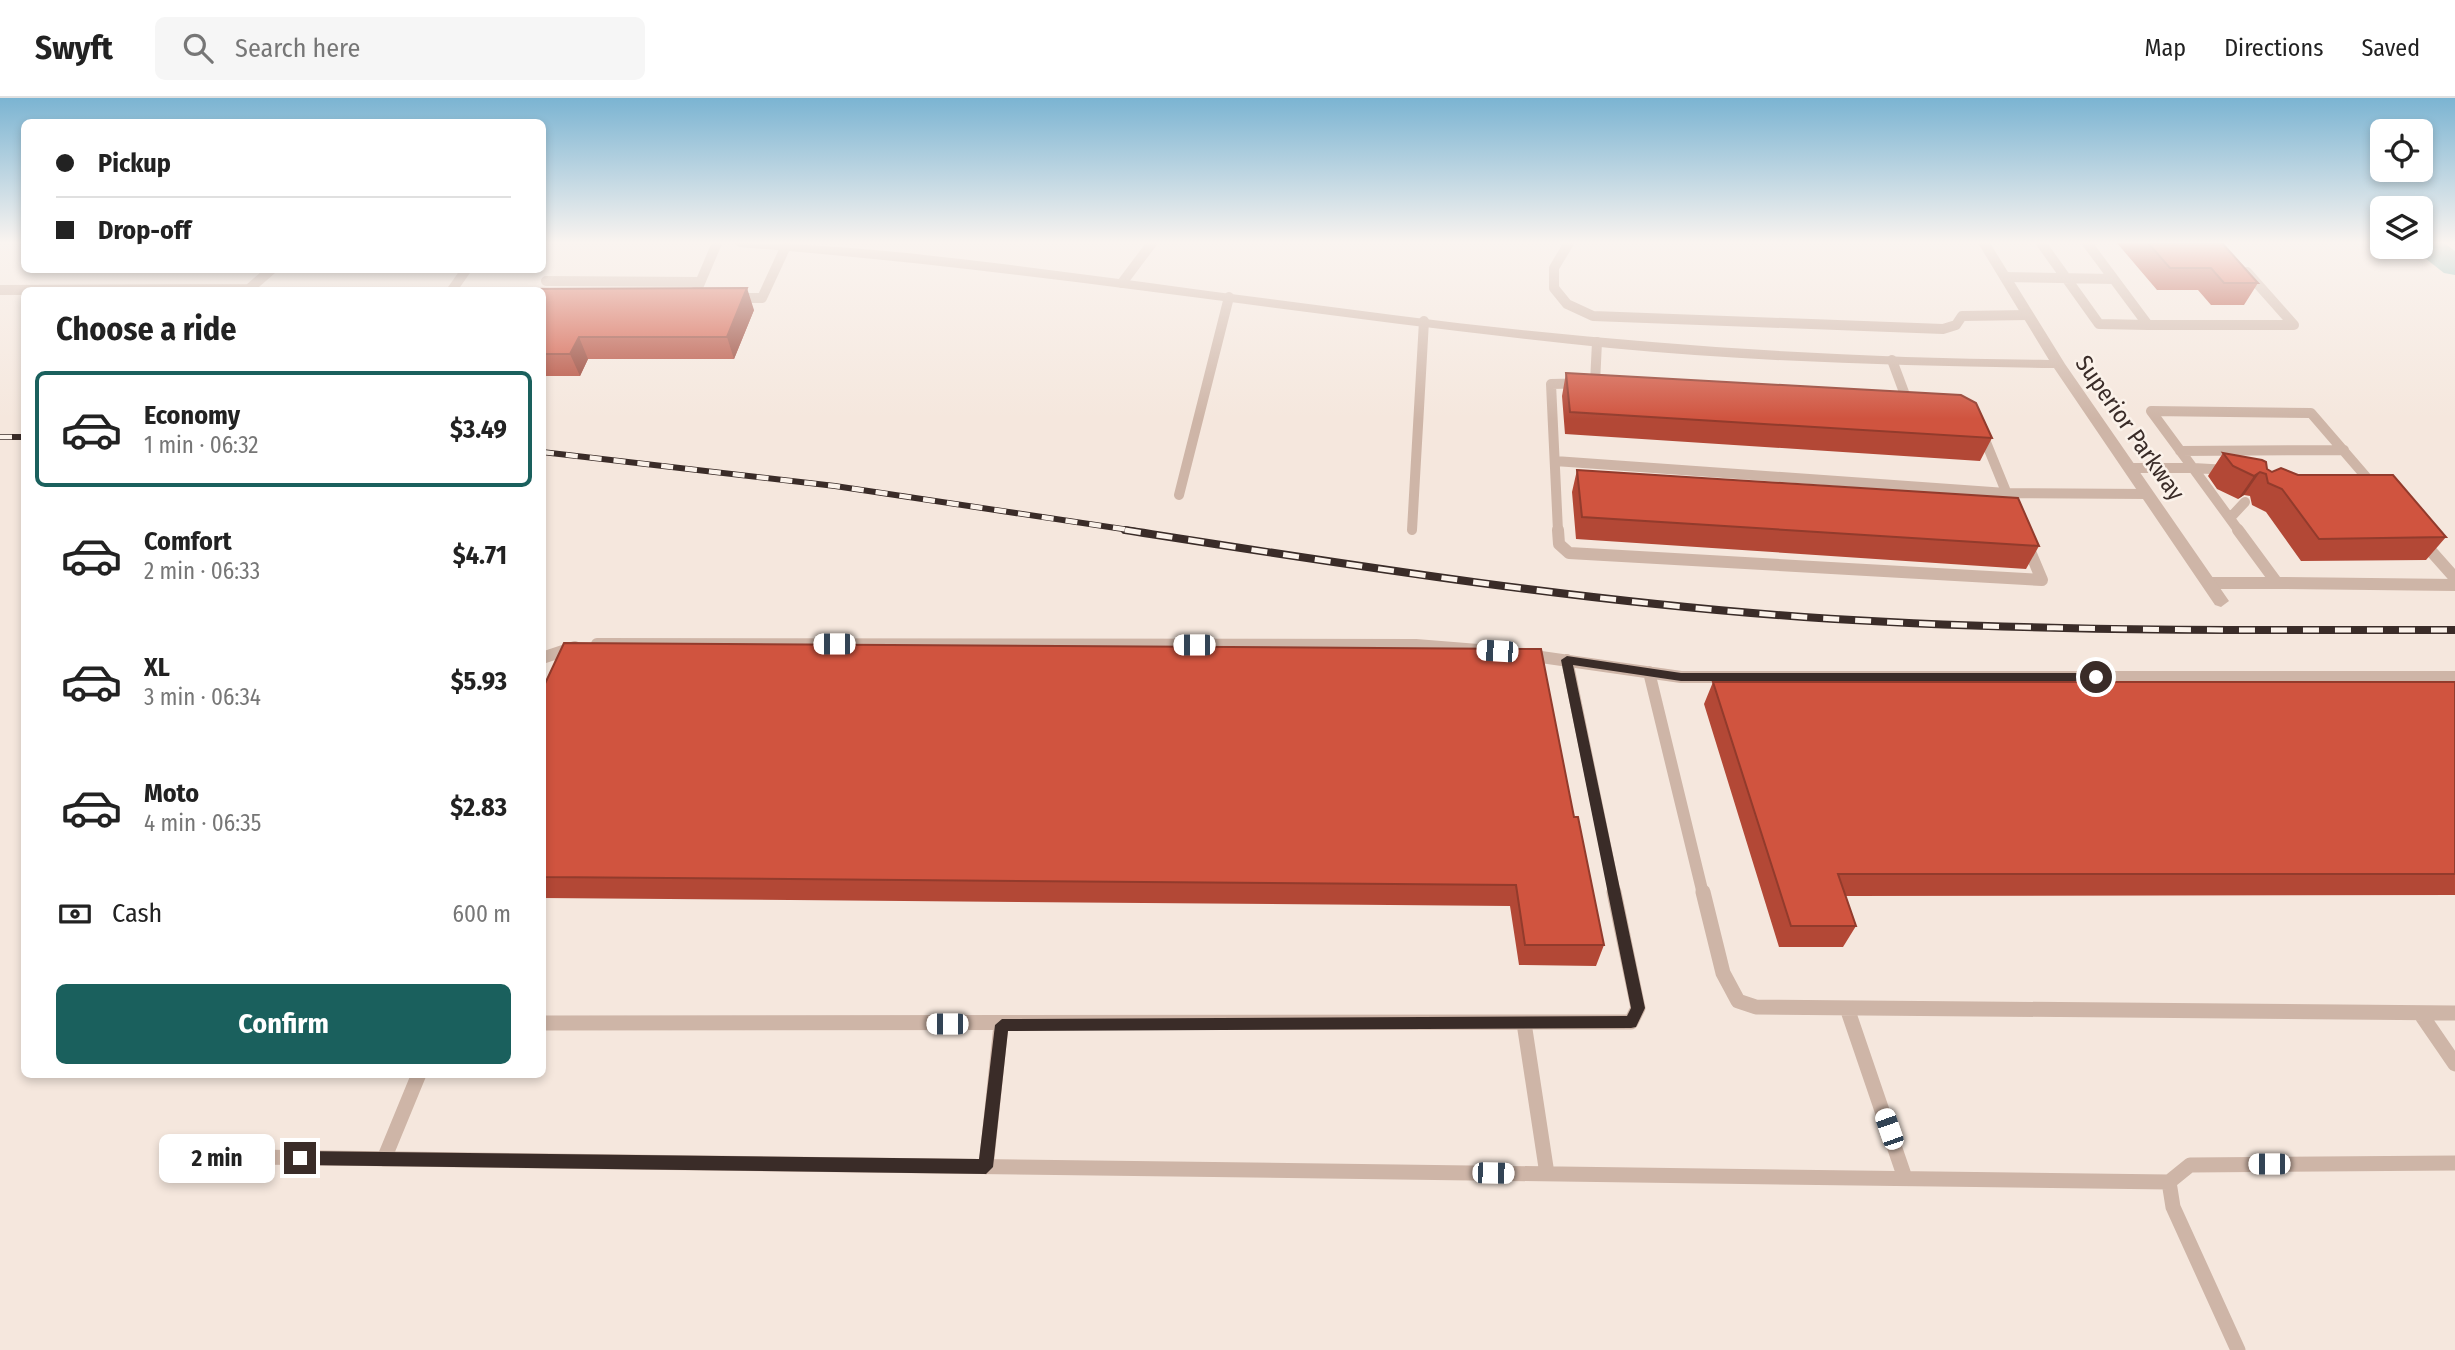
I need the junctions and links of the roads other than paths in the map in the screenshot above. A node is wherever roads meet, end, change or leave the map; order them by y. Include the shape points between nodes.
1 (1228, 301) edge
2 (1265, 301) edge
3 (1561, 301) edge
4 (2020, 301) edge
5 (2083, 301) edge
6 (2130, 301) edge
7 (2273, 301) edge
8 (2028, 315) junction
9 (1424, 321) junction
10 (2148, 325) junction
11 (1597, 342) junction
12 (1892, 360) junction
13 (2058, 364) junction
14 (1595, 383) junction
15 (1908, 403) junction
16 (2344, 450) junction
17 (2180, 451) junction
18 (1555, 461) junction
19 (2129, 468) junction
20 (2193, 468) junction
21 (2242, 473) edge
22 (2357, 480) edge
23 (2370, 480) junction
24 (2006, 493) junction
25 (2147, 494) junction
26 (1179, 495) dead end
27 (2387, 500) edge
28 (2245, 502) dead end
29 (2230, 518) junction
30 (2412, 529) edge
31 (1412, 530) dead end
32 (2455, 578) edge
33 (2208, 583) junction
34 (2277, 583) junction
35 (2455, 585) edge
36 (2221, 601) dead end
37 (546, 657) edge
38 (1567, 660) junction
39 (1648, 672) junction
40 (2455, 677) edge
41 (1847, 1008) junction
42 (2420, 1013) junction
43 (2455, 1013) edge
44 (546, 1023) edge
45 (1524, 1023) junction
46 (1002, 1025) junction
47 (2455, 1064) edge
48 (417, 1078) edge
49 (245, 1157) dead end
50 (384, 1159) junction
51 (2455, 1163) edge
52 (986, 1167) junction
53 (1547, 1174) junction
54 (1905, 1178) junction
55 (2169, 1182) junction
56 (2238, 1350) edge

1 - 26 lane
2 - 9 street
3 - 8 lane via 1593,316 1943,329 1956,325 1962,316
4 - 8 street, Superior Parkway
5 - 10 lane via 2099,324
6 - 10 lane
7 - 10 lane via 2294,325
8 - 13 street, Superior Parkway
9 - 11 street
9 - 31 lane
11 - 12 street
11 - 14 lane
12 - 13 street
12 - 15 lane
13 - 19 street, Superior Parkway
14 - 15 lane
14 - 18 lane via 1552,384
15 - 24 lane via 1939,405 1971,417 1981,430
16 - 17 lane
16 - 17 lane via 2311,412 2151,411
16 - 23 lane
17 - 20 lane
18 - 24 lane
18 - 24 lane via 1559,544 1569,552 2042,580
19 - 20 lane
19 - 25 street, Superior Parkway
20 - 21 lane
20 - 29 lane
22 - 23 lane
23 - 27 lane
24 - 25 lane
25 - 33 street, Superior Parkway
28 - 29 lane
29 - 34 lane
30 - 32 lane
33 - 34 lane
33 - 36 street, Superior Parkway
34 - 35 lane
37 - 38 lane via 579,646 612,643 1416,645
38 - 39 lane
38 - 45 lane via 1638,1008 1631,1022
39 - 40 lane via 1709,677
39 - 41 lane via 1723,973 1738,1001 1756,1007
41 - 42 lane
41 - 54 lane
42 - 43 lane
42 - 47 lane
44 - 46 lane
45 - 46 lane
45 - 53 lane
46 - 52 lane
48 - 50 lane
49 - 50 lane
50 - 52 lane
51 - 55 lane via 2190,1165
52 - 53 lane
53 - 54 lane
54 - 55 lane
55 - 56 lane via 2173,1208

